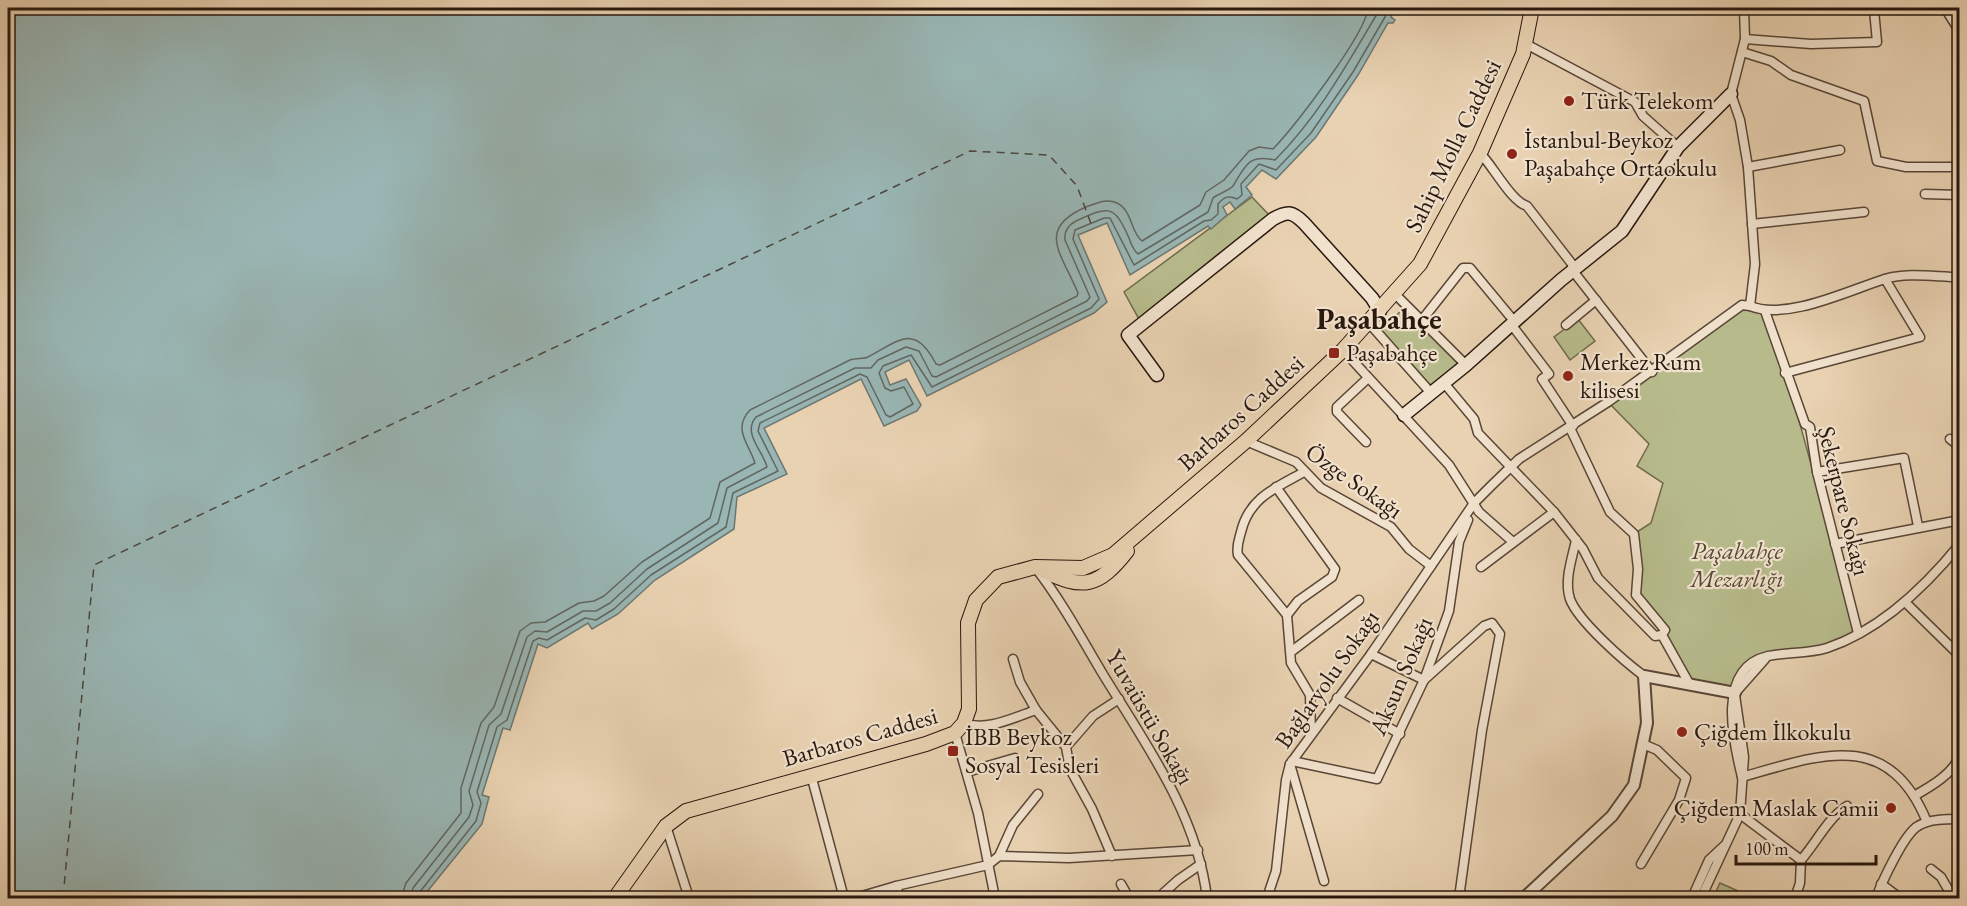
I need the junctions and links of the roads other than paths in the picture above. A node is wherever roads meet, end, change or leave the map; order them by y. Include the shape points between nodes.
1 (1532, 8) edge
2 (1744, 8) edge
3 (1874, 10) dead end
4 (1948, 10) edge
5 (1959, 32) edge
6 (1745, 39) junction
7 (1526, 44) junction
8 (1742, 52) junction
9 (1731, 94) junction
10 (1678, 147) junction
11 (1840, 150) dead end
12 (1479, 153) junction
13 (1748, 167) junction
14 (1959, 167) edge
15 (1925, 194) dead end
16 (1959, 195) edge
17 (1864, 212) dead end
18 (1752, 224) junction
19 (1573, 271) junction
20 (1959, 276) edge
21 (1885, 279) junction
22 (1395, 294) junction
23 (1596, 300) junction
24 (1750, 306) junction
25 (1380, 311) junction
26 (1765, 311) junction
27 (1422, 320) junction
28 (1369, 323) junction
29 (1513, 323) junction
30 (1566, 325) dead end
31 (1342, 350) junction
32 (1466, 365) junction
33 (1652, 372) junction
34 (1785, 373) junction
35 (1157, 375) dead end
36 (1368, 378) junction
37 (1444, 383) junction
38 (1431, 393) junction
39 (1404, 415) junction
40 (1571, 427) junction
41 (1950, 439) dead end
42 (1246, 441) junction
43 (1366, 442) dead end
44 (1959, 447) edge
45 (1510, 468) junction
46 (1304, 472) junction
47 (1817, 472) junction
48 (1276, 488) junction
49 (1474, 503) junction
50 (1554, 512) junction
51 (1959, 519) edge
52 (1918, 526) junction
53 (1576, 540) junction
54 (1513, 542) junction
55 (1835, 544) junction
56 (1959, 544) edge
57 (1431, 566) junction
58 (1035, 567) junction
59 (1481, 567) dead end
60 (1359, 600) dead end
61 (1905, 602) junction
62 (1287, 615) junction
63 (1858, 633) junction
64 (1662, 635) junction
65 (1958, 650) edge
66 (1292, 651) junction
67 (1371, 654) junction
68 (1013, 659) dead end
69 (1644, 676) junction
70 (1424, 680) junction
71 (1690, 685) junction
72 (1735, 693) junction
73 (1337, 698) junction
74 (1119, 699) junction
75 (1036, 710) junction
76 (960, 728) junction
77 (1400, 734) junction
78 (1311, 735) junction
79 (1643, 744) junction
80 (1066, 747) junction
81 (1959, 754) edge
82 (1015, 758) dead end
83 (1291, 762) junction
84 (967, 772) junction
85 (812, 775) junction
86 (1742, 777) junction
87 (1038, 794) dead end
88 (1914, 796) junction
89 (1847, 806) dead end
90 (1740, 814) junction
91 (1959, 819) edge
92 (1927, 822) junction
93 (666, 826) junction
94 (1727, 843) junction
95 (1198, 850) junction
96 (999, 856) junction
97 (1112, 856) junction
98 (1801, 860) junction
99 (1201, 864) junction
100 (1641, 864) dead end
101 (988, 865) junction
102 (1931, 869) dead end
103 (1324, 880) dead end
104 (1121, 884) dead end
105 (1881, 884) junction
106 (897, 886) junction
107 (615, 898) edge
108 (689, 898) edge
109 (844, 898) edge
110 (855, 898) edge
111 (900, 898) edge
112 (995, 898) edge
113 (1129, 898) edge
114 (1158, 898) edge
115 (1207, 898) edge
116 (1268, 898) edge
117 (1459, 898) edge
118 (1524, 898) edge
119 (1692, 898) edge
120 (1701, 898) edge
121 (1795, 898) edge
122 (1876, 898) edge
123 (1900, 898) edge
124 (1953, 898) edge

1 - 7 main road, Sahip Molla Caddesi
2 - 6 street
3 - 6 street via 1877,42 1811,44
4 - 5 street
6 - 8 street
7 - 10 street via 1635,102 1642,116
7 - 12 main road, Sahip Molla Caddesi
8 - 9 street
8 - 14 street via 1771,61 1791,75 1864,101 1877,161 1906,167
9 - 10 main road
9 - 13 street
10 - 19 main road via 1622,231
11 - 13 street
12 - 19 street via 1494,167 1518,203 1527,206 1572,264
12 - 22 main road, Sahip Molla Caddesi via 1420,264
13 - 18 street
15 - 16 street
17 - 18 street
18 - 24 street via 1755,264
19 - 23 street
19 - 29 main road
20 - 21 street
21 - 26 street via 1857,290
21 - 34 street via 1920,337
22 - 25 main road, Barbaros Caddesi
22 - 27 street
23 - 30 street
23 - 33 street
24 - 26 street
24 - 33 street via 1742,305
25 - 28 main road, Barbaros Caddesi
25 - 35 main road via 1294,213 1281,214 1128,335
26 - 34 street, Şekerpare Sokağı
27 - 29 street via 1463,268 1470,268
27 - 32 street
28 - 31 main road, Barbaros Caddesi
28 - 38 street
29 - 32 main road
29 - 40 street via 1549,374 1542,379
31 - 36 street
31 - 42 main road, Barbaros Caddesi
32 - 37 main road
33 - 40 street
34 - 47 street, Şekerpare Sokağı via 1805,424 1810,427
36 - 39 street
36 - 43 street via 1337,407 1337,412
37 - 38 main road
37 - 45 street via 1474,419 1478,433
38 - 39 main road
39 - 49 street via 1449,465
40 - 45 street
40 - 64 street via 1610,512 1634,534 1636,595 1665,630
41 - 44 street
42 - 46 street, Özge Sokağı via 1296,462
42 - 58 main road, Barbaros Caddesi via 1137,534 1103,578 1087,584 1072,583
45 - 49 street
45 - 50 street
46 - 48 street
46 - 57 street, Özge Sokağı via 1322,488 1391,527 1409,549
47 - 52 street via 1904,458
47 - 55 street, Şekerpare Sokağı
48 - 62 street via 1246,513 1236,546 1238,555
48 - 62 street via 1335,569 1332,577 1298,601
49 - 54 street
49 - 57 street, Bağlaryolu Sokağı
49 - 70 street, Aksun Sokağı via 1459,542 1449,611
50 - 53 street
50 - 54 street
51 - 52 street
52 - 55 street
53 - 64 street via 1598,578 1655,636
53 - 69 street via 1568,576 1570,600 1626,662
54 - 59 street
55 - 63 street, Şekerpare Sokağı
56 - 61 street via 1930,580
57 - 67 street, Bağlaryolu Sokağı
58 - 74 street, Yuvaüstü Sokağı via 1054,591
58 - 76 main road, Barbaros Caddesi via 998,577 976,600 968,623 969,709
60 - 66 street
61 - 63 street
61 - 65 street
62 - 66 street
63 - 72 street via 1826,648 1768,657 1748,666 1737,681
64 - 71 street
66 - 78 street via 1294,670 1310,695
67 - 70 street
67 - 73 street, Bağlaryolu Sokağı
68 - 75 street via 1020,682
69 - 71 street
69 - 79 street via 1647,723
70 - 77 street, Aksun Sokağı
70 - 117 street via 1484,626 1492,623 1498,628
71 - 72 street
72 - 86 street via 1744,758
73 - 77 street
73 - 78 street, Bağlaryolu Sokağı
74 - 80 street via 1093,716
74 - 95 street, Yuvaüstü Sokağı via 1188,824
75 - 76 street via 991,724
75 - 80 street
76 - 84 street
76 - 85 main road, Barbaros Caddesi via 926,744
77 - 83 street, Aksun Sokağı via 1377,779
78 - 83 street, Bağlaryolu Sokağı
79 - 100 street via 1657,750 1686,778 1679,800
79 - 118 street via 1634,784 1612,816
80 - 97 street via 1070,769
81 - 88 street via 1958,762 1942,777
82 - 84 street
83 - 103 street
83 - 116 street, Bağlaryolu Sokağı via 1276,872
84 - 101 street
85 - 93 main road, Barbaros Caddesi via 686,812
85 - 109 street
86 - 88 street via 1796,761 1850,754 1890,768
86 - 90 street
87 - 96 street via 1013,825
88 - 92 street
89 - 98 street via 1832,816
90 - 94 street
90 - 98 street
91 - 92 street
92 - 105 street via 1915,827
93 - 107 main road, Barbaros Caddesi
93 - 108 street
94 - 119 street via 1709,860
94 - 120 street
95 - 97 street
95 - 99 street, Yuvaüstü Sokağı
96 - 97 street
96 - 101 street
98 - 121 street
99 - 114 street
99 - 115 street, Yuvaüstü Sokağı
101 - 106 street
101 - 112 street
102 - 124 street via 1941,877
104 - 113 street
105 - 122 street
105 - 123 street
106 - 110 street
106 - 111 street

